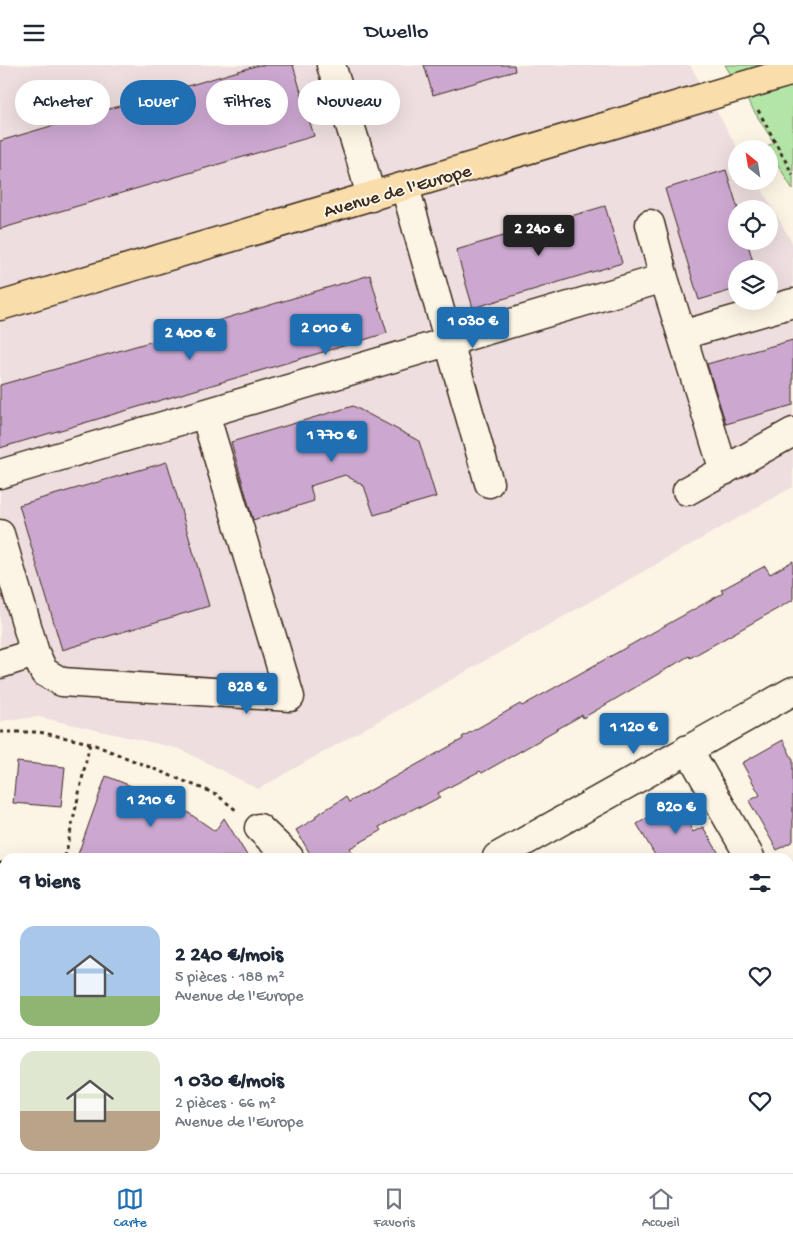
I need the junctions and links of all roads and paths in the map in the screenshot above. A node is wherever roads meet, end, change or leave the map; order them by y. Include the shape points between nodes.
1 (331, 65) edge
2 (793, 71) edge
3 (758, 110) dead end
4 (793, 175) edge
5 (405, 187) junction
6 (371, 197) junction
7 (650, 225) dead end
8 (664, 278) junction
9 (792, 303) edge
10 (0, 306) edge
11 (682, 335) junction
12 (449, 342) junction
13 (205, 413) junction
14 (793, 432) edge
15 (724, 471) junction
16 (0, 474) edge
17 (489, 483) dead end
18 (687, 491) dead end
19 (0, 534) edge
20 (35, 653) junction
21 (0, 664) edge
22 (793, 691) edge
23 (0, 732) edge
24 (90, 743) junction
25 (688, 749) junction
26 (259, 828) joint
27 (66, 853) edge
28 (285, 853) edge
29 (504, 853) edge
30 (748, 853) edge

1 - 6 street
2 - 5 main road, Avenue de l'Europe
3 - 4 path
5 - 6 main road, Avenue de l'Europe
5 - 12 street
6 - 10 main road, Avenue de l'Europe
7 - 8 street
8 - 11 street
8 - 12 street
9 - 11 street
11 - 15 street
12 - 13 street
12 - 17 street
13 - 16 street
13 - 20 street via 290,697 62,682 44,672
14 - 15 street
15 - 18 street
19 - 20 street
20 - 21 street
22 - 25 street
23 - 24 path via 38,732
24 - 26 path via 216,794
24 - 27 path
25 - 29 street
25 - 30 street
26 - 28 street

